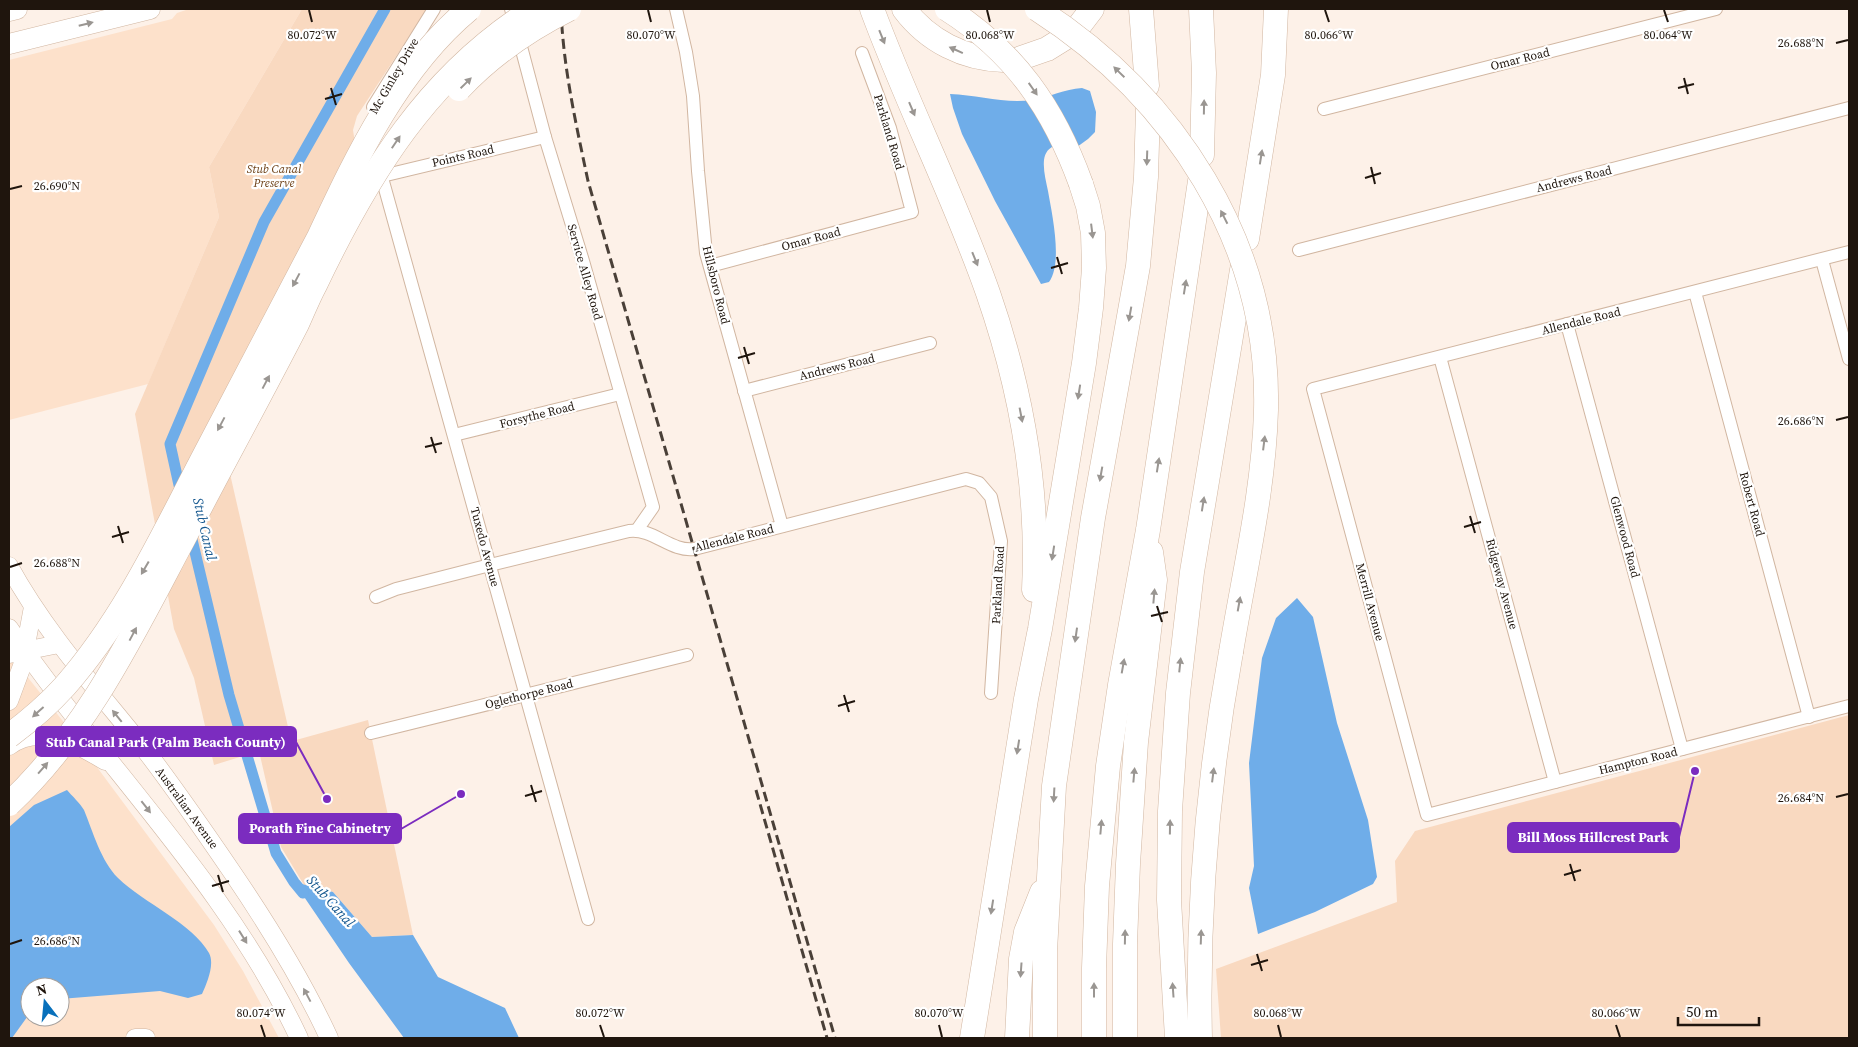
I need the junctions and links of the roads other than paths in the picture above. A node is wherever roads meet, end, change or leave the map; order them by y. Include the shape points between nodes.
1 (16, 9) edge
2 (150, 9) edge
3 (434, 9) edge
4 (469, 9) edge
5 (506, 9) edge
6 (511, 9) edge
7 (534, 9) edge
8 (569, 9) edge
9 (676, 9) edge
10 (872, 9) edge
11 (904, 9) edge
12 (947, 9) edge
13 (1037, 9) edge
14 (1141, 9) edge
15 (1201, 9) edge
16 (1276, 9) edge
17 (1716, 9) edge
18 (9, 11) edge
19 (1080, 23) edge
20 (9, 44) edge
21 (862, 53) dead end
22 (1849, 108) edge
23 (1324, 109) dead end
24 (545, 137) junction
25 (1202, 155) dead end
26 (382, 176) junction
27 (1200, 181) dead end
28 (912, 212) joint
29 (318, 237) junction
30 (1247, 239) dead end
31 (1299, 250) dead end
32 (1849, 252) edge
33 (1822, 260) junction
34 (710, 266) junction
35 (1242, 270) dead end
36 (1695, 292) junction
37 (298, 322) junction
38 (1567, 324) junction
39 (930, 343) dead end
40 (1440, 357) junction
41 (1849, 359) edge
42 (1313, 389) joint
43 (744, 391) junction
44 (620, 394) junction
45 (454, 435) junction
46 (979, 483) joint
47 (782, 526) junction
48 (637, 530) junction
49 (1148, 530) junction
50 (490, 565) junction
51 (9, 566) edge
52 (376, 596) dead end
53 (33, 607) junction
54 (9, 628) edge
55 (59, 644) junction
56 (17, 653) edge
57 (687, 655) dead end
58 (991, 692) dead end
59 (526, 695) junction
60 (1026, 699) junction
61 (9, 701) edge
62 (1849, 706) edge
63 (1809, 717) junction
64 (371, 733) dead end
65 (9, 736) edge
66 (9, 746) edge
67 (1682, 749) junction
68 (116, 768) junction
69 (1555, 782) junction
70 (9, 804) edge
71 (1427, 815) joint
72 (1050, 874) junction
73 (588, 919) dead end
74 (135, 1038) edge
75 (146, 1038) edge
76 (298, 1038) edge
77 (329, 1038) edge
78 (972, 1038) edge
79 (1017, 1038) edge
80 (1045, 1038) edge
81 (1094, 1038) edge
82 (1125, 1038) edge
83 (1177, 1038) edge
84 (1200, 1038) edge

1 - 18 main road
20 -> 2 main road
3 - 26 street, Mc Ginley Drive via 370,112 369,130
4 - 29 highway, bridge via 442,34 390,102 342,186
5 - 29 highway, bridge via 462,43 425,79 376,142
6 - 24 street, Service Alley Road
37 -> 7 highway, bridge via 360,200 418,111 474,52
37 -> 8 highway, bridge via 389,180 444,105 500,53
9 - 34 street, Hillsboro Road via 692,89 706,253
10 -> 60 highway via 982,276 1016,390 1029,463 1034,536 1033,628
19 -> 11 highway via 1048,49 1012,59 976,57 945,45 920,27
12 -> 60 highway, bridge via 975,28 1006,56 1042,101 1061,135 1081,184 1093,233 1091,308 1042,619
84 -> 13 highway, bridge via 1202,921 1209,813 1220,714 1259,487 1266,416 1262,336 1246,269 1228,224 1180,141 1111,64
14 -> 72 highway via 1147,98 1146,177 1140,246 1074,645 1054,786
25 -> 15 highway via 1204,73
30 -> 16 highway via 1271,90
17 - 23 street, Omar Road
21 - 28 street, Parkland Road via 890,128
22 - 31 street, Andrews Road
24 - 26 street, Points Road
24 - 44 street, Service Alley Road
26 - 45 street, Tuxedo Avenue
49 -> 27 highway
28 - 34 street, Omar Road
29 -> 65 highway, bridge via 152,557 112,624 65,686
32 - 33 street, Allendale Road
33 - 36 street, Allendale Road
33 - 41 street
34 - 43 street, Hillsboro Road
83 -> 35 highway via 1169,900 1170,810 1177,702 1192,572
36 - 38 street, Allendale Road
36 - 63 street, Robert Road
70 -> 37 highway, bridge via 66,740 130,641
38 - 40 street, Allendale Road
38 - 67 street, Glenwood Road
39 - 43 street, Andrews Road
40 - 42 street, Allendale Road
40 - 69 street, Ridgeway Avenue
42 - 71 street, Merrill Avenue
43 - 47 street, Hillsboro Road
44 - 45 street, Forsythe Road
44 - 48 street, Service Alley Road via 653,507
45 - 50 street, Tuxedo Avenue
46 - 47 street, Allendale Road via 966,479
46 - 58 street, Parkland Road via 991,497 1001,541
47 - 48 street, Allendale Road via 687,550
48 - 50 street, Allendale Road
81 -> 49 highway via 1095,927 1103,806 1120,685
82 -> 49 highway via 1125,928 1130,822 1155,580
50 - 52 street, Allendale Road
50 - 59 street, Tuxedo Avenue
51 - 53 main road, Australian Avenue
53 - 55 main road, Australian Avenue
53 - 56 main road
54 - 56 main road
55 - 56 main road
77 -> 55 main road, Australian Avenue via 276,939 190,810
56 - 61 main road via 22,666
56 - 68 main road
57 - 59 street, Oglethorpe Road
59 - 64 street, Oglethorpe Road
59 - 73 street, Tuxedo Avenue
60 -> 78 highway
62 - 63 street, Hampton Road
63 - 67 street, Hampton Road
66 - 68 main road via 30,735 50,737 80,746
67 - 69 street, Hampton Road
68 -> 76 main road via 236,927 277,995
69 - 71 street, Hampton Road
72 -> 79 highway via 1026,932 1021,959
72 - 80 highway via 1045,951
74 - 75 main road

